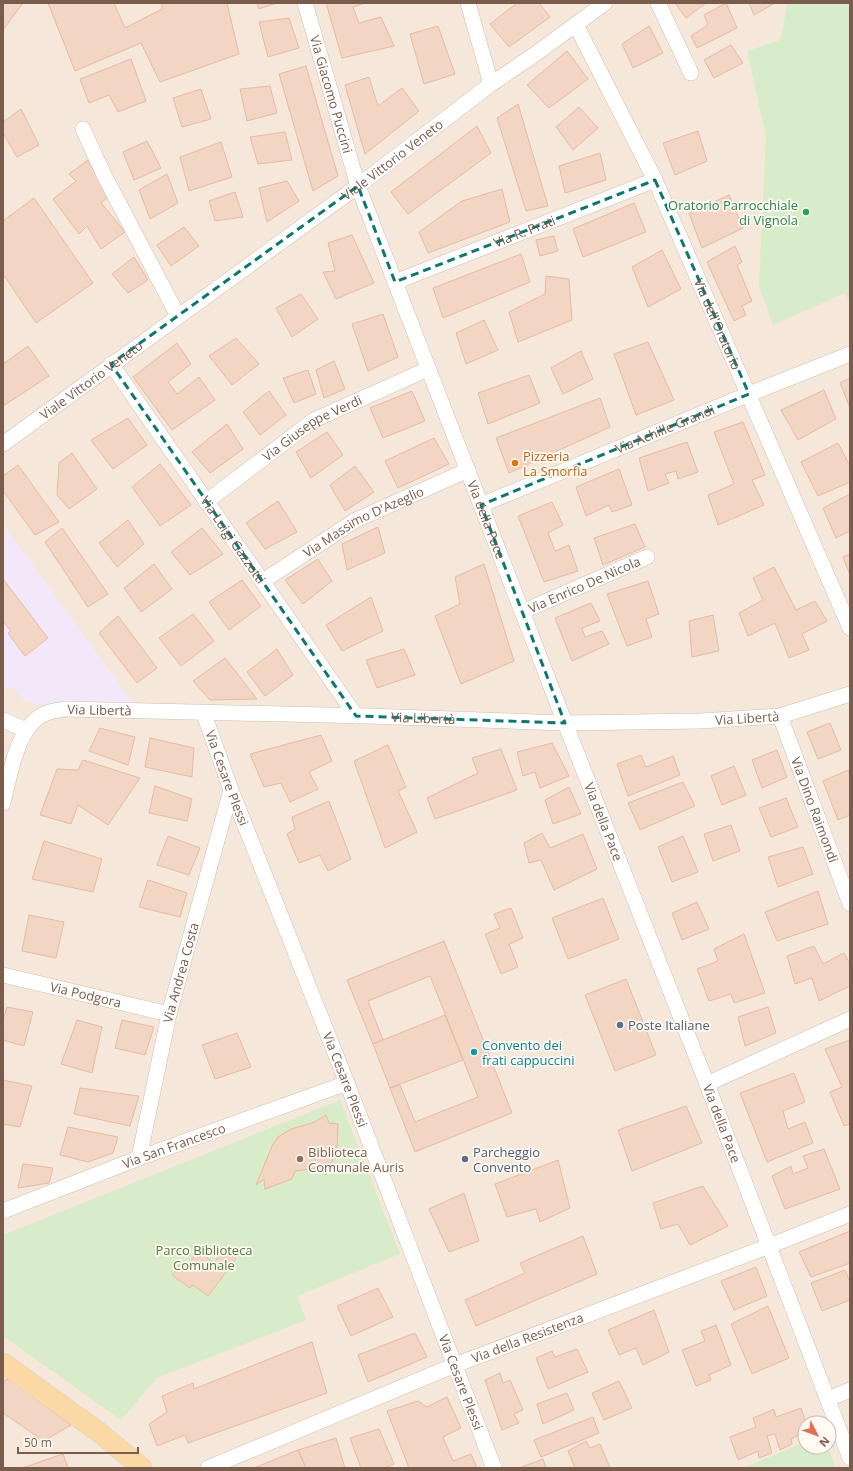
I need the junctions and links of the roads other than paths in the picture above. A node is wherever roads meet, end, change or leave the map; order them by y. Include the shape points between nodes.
1 (304, 3) edge
2 (468, 3) edge
3 (604, 3) edge
4 (658, 3) edge
5 (576, 26) junction
6 (691, 73) dead end
7 (491, 84) junction
8 (83, 129) dead end
9 (655, 180) junction
10 (358, 186) junction
11 (395, 282) junction
12 (178, 316) junction
13 (850, 354) edge
14 (111, 364) junction
15 (428, 369) junction
16 (749, 394) junction
17 (3, 444) edge
18 (468, 470) junction
19 (206, 502) junction
20 (481, 505) junction
21 (647, 557) dead end
22 (262, 581) junction
23 (522, 612) junction
24 (850, 628) edge
25 (850, 694) edge
26 (204, 714) junction
27 (356, 716) junction
28 (780, 716) junction
29 (3, 720) edge
30 (565, 723) junction
31 (26, 730) junction
32 (231, 790) junction
33 (3, 803) edge
34 (850, 904) edge
35 (3, 975) edge
36 (169, 1014) junction
37 (850, 1019) edge
38 (347, 1083) junction
39 (707, 1084) junction
40 (139, 1158) junction
41 (3, 1211) edge
42 (850, 1214) edge
43 (769, 1246) junction
44 (455, 1365) junction
45 (5, 1366) edge
46 (850, 1390) edge
47 (828, 1399) junction
48 (850, 1458) edge
49 (142, 1468) edge
50 (208, 1468) edge
51 (494, 1468) edge

1 - 10 street, Via Giacomo Puccini
2 - 7 street
3 - 5 street, Viale Vittorio Veneto
4 - 6 street
5 - 7 street, Viale Vittorio Veneto
5 - 9 street, Via dell'Oratorio
7 - 10 street, Viale Vittorio Veneto
8 - 12 street via 104,175
9 - 11 street, Via R. Prati
9 - 16 street, Via dell'Oratorio
10 - 11 street, Via della Pace
10 - 12 street, Viale Vittorio Veneto
11 - 15 street, Via della Pace
12 - 14 street, Viale Vittorio Veneto
13 - 16 street, Via Achille Grandi
14 - 17 street, Viale Vittorio Veneto
14 - 19 street, Via Luigi Gazzotti
15 - 18 street, Via della Pace
15 - 19 street, Via Giuseppe Verdi via 314,420
16 - 20 street, Via Achille Grandi
16 - 24 street, Via dell'Oratorio
18 - 20 street, Via della Pace
18 - 22 street, Via Massimo D'Azeglio via 356,520
19 - 22 street, Via Luigi Gazzotti
20 - 23 street, Via della Pace
21 - 23 street, Via Enrico De Nicola
22 - 27 street, Via Luigi Gazzotti
23 - 30 street, Via della Pace
25 - 28 street, Via Libertà
26 - 27 street, Via Libertà
26 - 31 street, Via Libertà via 65,709 44,714
26 - 32 street, Via Cesare Plessi
27 - 30 street, Via Libertà
28 - 30 street, Via Libertà via 700,721
28 - 34 street, Via Dino Raimondi
29 - 31 street
30 - 39 street, Via della Pace
31 - 33 street via 15,756
32 - 36 street, Via Andrea Costa
32 - 38 street, Via Cesare Plessi
35 - 36 street, Via Podgora
36 - 40 street, Via Andrea Costa
37 - 39 street
38 - 40 street, Via San Francesco
38 - 44 street, Via Cesare Plessi
39 - 43 street, Via della Pace
40 - 41 street, Via San Francesco
42 - 43 street, Via della Resistenza
43 - 44 street, Via della Resistenza
43 - 47 street, Via della Pace
44 - 50 street, Via della Resistenza
44 - 51 street, Via Cesare Plessi
45 - 49 main road via 100,1433
46 - 47 street
47 - 48 street, Via della Pace

